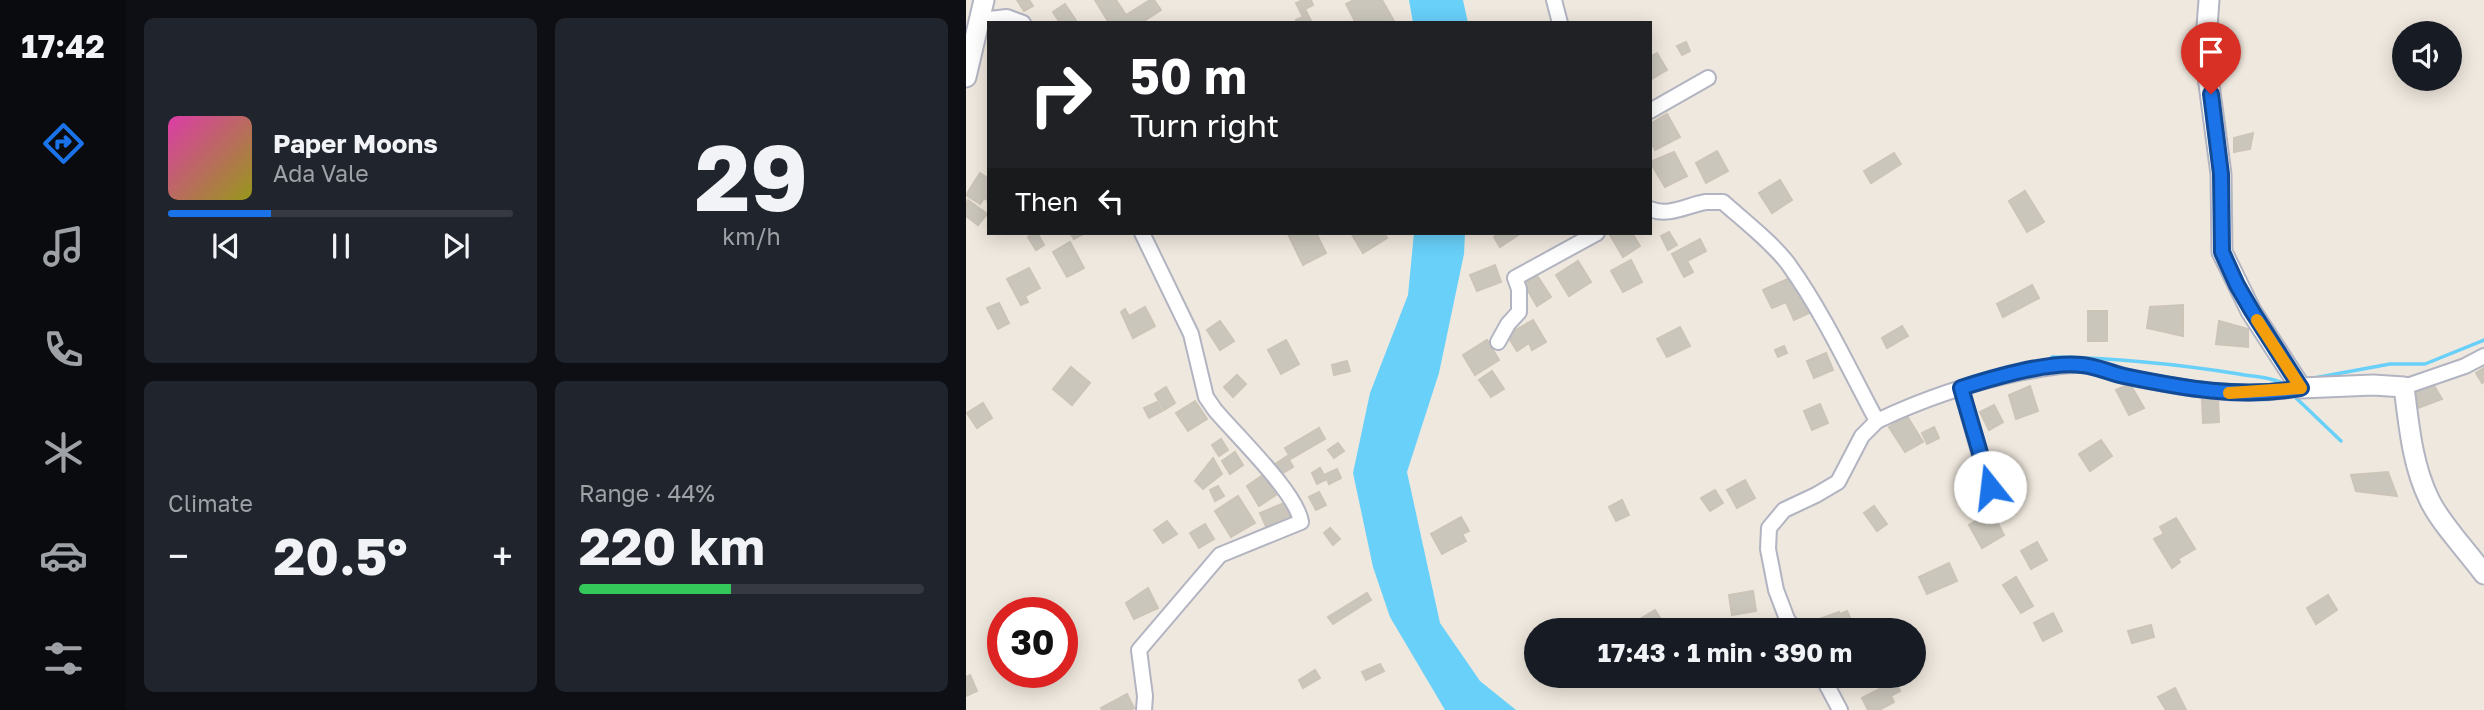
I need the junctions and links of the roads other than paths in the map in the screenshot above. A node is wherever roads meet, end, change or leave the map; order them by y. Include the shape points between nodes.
1 (985, 0) edge
2 (1554, 0) edge
3 (2208, 0) edge
4 (981, 20) junction
5 (1018, 21) edge
6 (1559, 21) edge
7 (966, 77) edge
8 (1708, 78) dead end
9 (1652, 110) edge
10 (1652, 210) edge
11 (1143, 235) edge
12 (1593, 235) edge
13 (1498, 342) dead end
14 (2484, 356) edge
15 (2294, 386) junction
16 (2404, 387) junction
17 (1961, 388) junction
18 (1877, 421) junction
19 (1990, 487) dead end
20 (2484, 574) edge
21 (1786, 618) edge
22 (1828, 688) edge
23 (1144, 710) edge
24 (1840, 710) edge

1 - 4 main road
2 - 6 street
3 - 15 main road via 2205,54 2221,174 2222,252
4 - 5 street via 1007,16
4 - 7 main road
8 - 9 street
10 - 18 street via 1723,202 1741,218 1788,263
11 - 23 street via 1191,334 1206,397 1290,495 1301,522 1220,555 1139,650
12 - 13 street via 1515,278 1519,312
14 - 16 street
15 - 16 main road
15 - 17 street via 2235,393 2185,389 2082,365 2049,367
16 - 20 main road via 2413,450 2430,502
17 - 18 street via 1923,399
17 - 19 street
18 - 21 street via 1862,436 1838,482 1784,510 1769,528 1768,549
22 - 24 street

